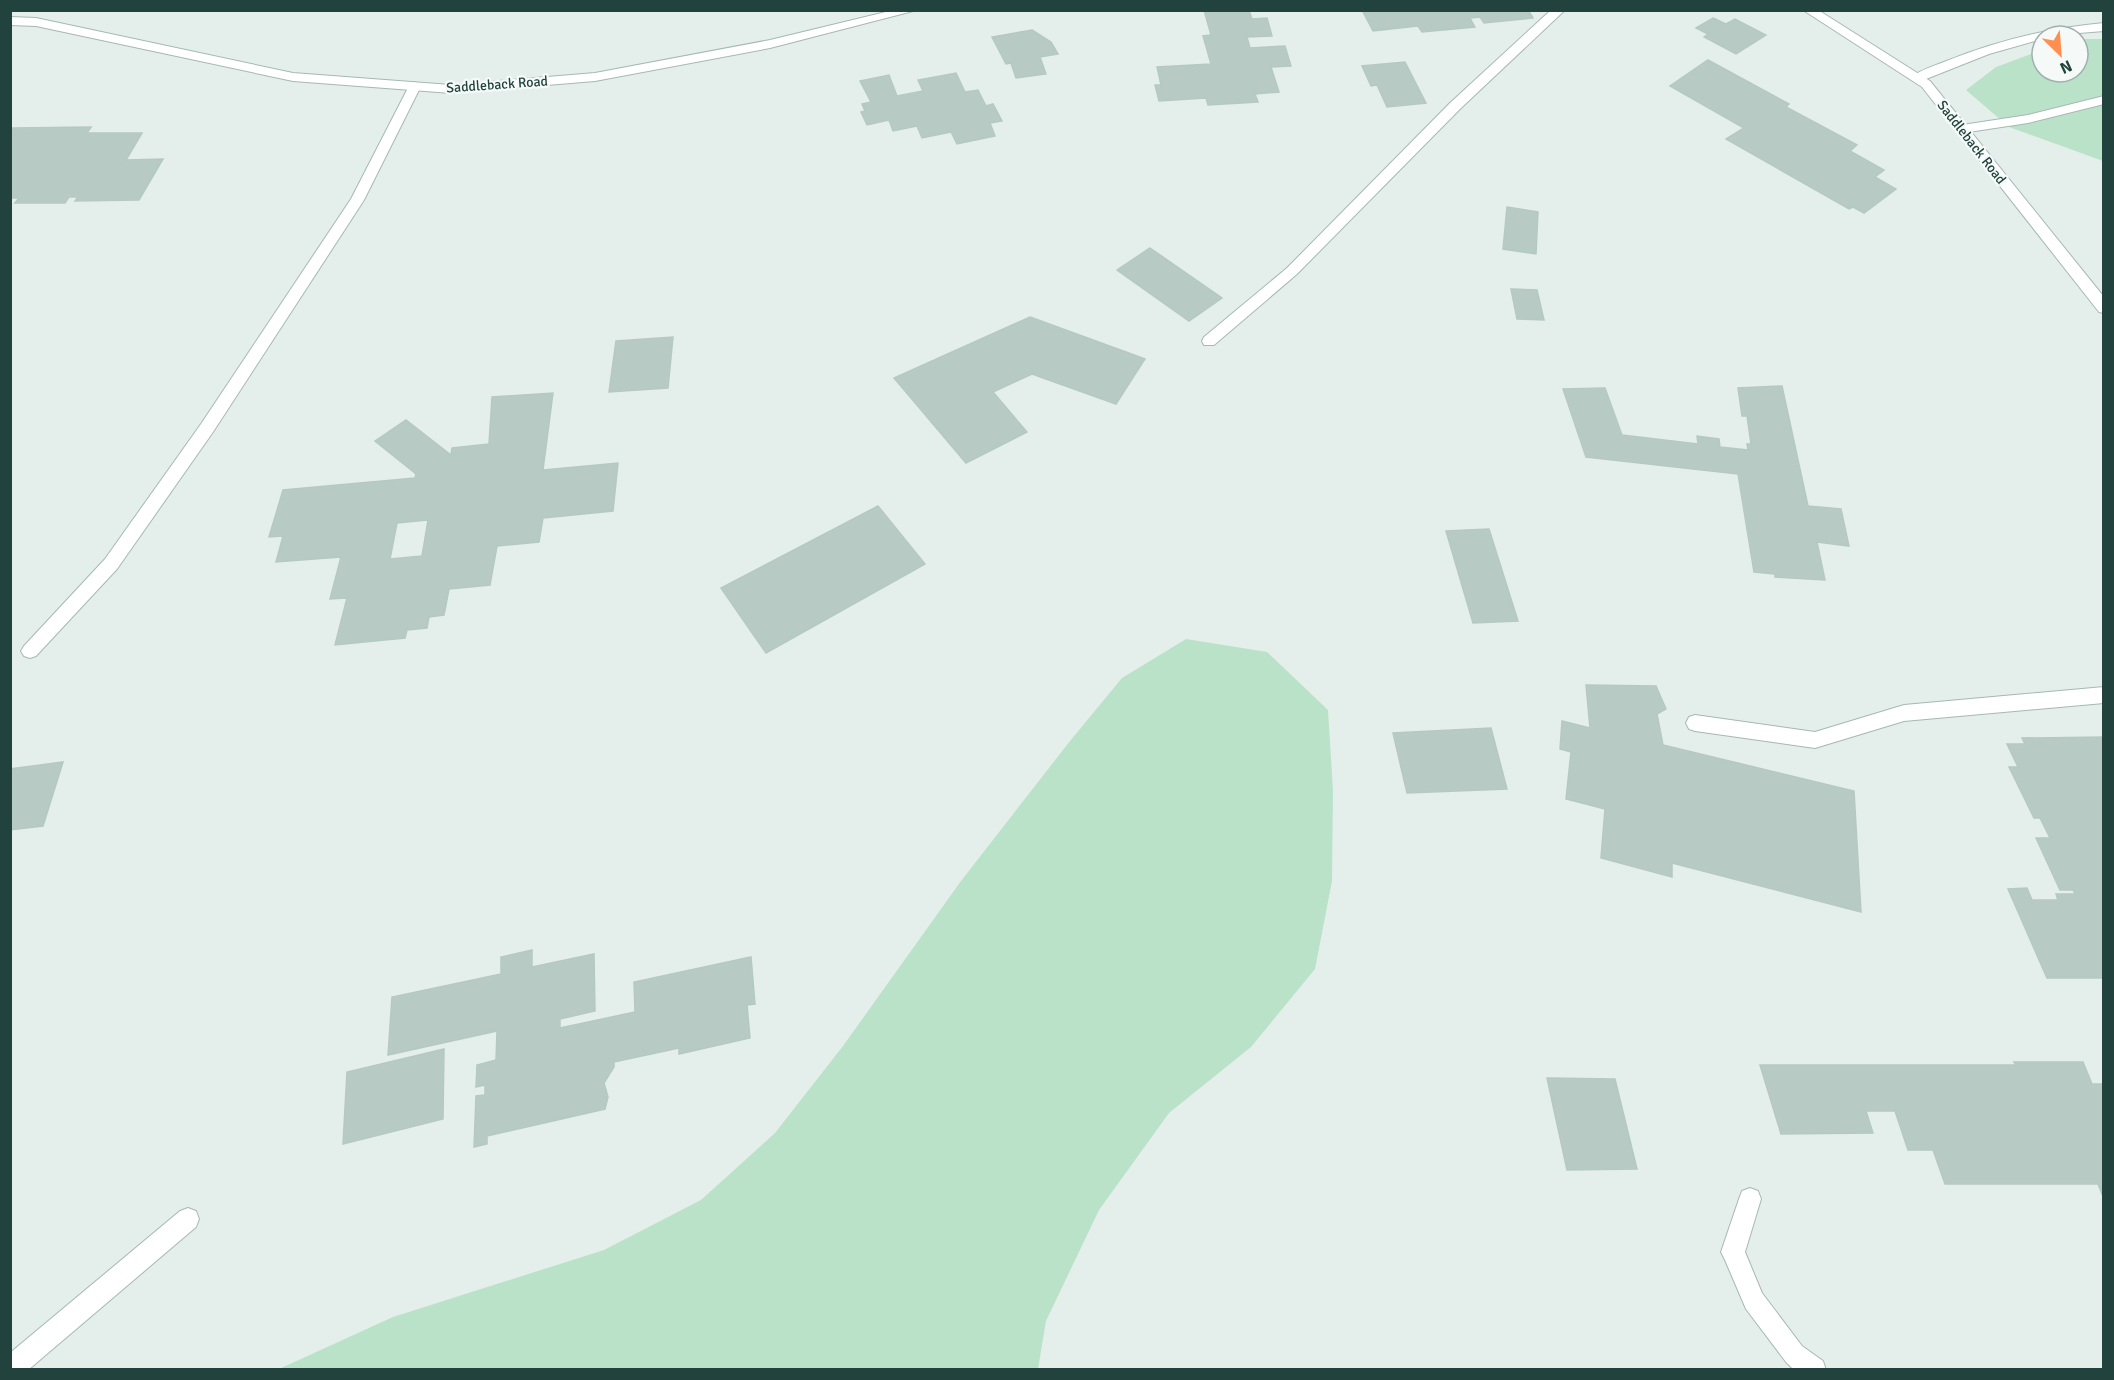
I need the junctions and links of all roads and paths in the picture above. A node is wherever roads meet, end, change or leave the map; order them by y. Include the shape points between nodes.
1 (911, 10) edge
2 (1559, 10) edge
3 (1809, 10) edge
4 (10, 21) edge
5 (2103, 27) edge
6 (1917, 78) junction
7 (415, 86) junction
8 (2103, 100) edge
9 (1962, 129) junction
10 (2103, 308) edge
11 (1209, 341) dead end
12 (30, 651) dead end
13 (2103, 695) edge
14 (1695, 723) dead end
15 (1750, 1199) dead end
16 (188, 1219) dead end
17 (10, 1369) edge
18 (1814, 1370) edge

1 - 7 street, Saddleback Road via 770,44 595,77 451,89
2 - 11 street via 1455,106 1292,271
3 - 6 street, Saddleback Road
4 - 7 street, Saddleback Road via 36,22 292,76
5 - 6 street via 2039,35 1959,59
6 - 9 street, Saddleback Road
7 - 12 street via 357,200 207,428 111,564
8 - 9 street via 2028,119
9 - 10 street, Saddleback Road
13 - 14 street via 1904,713 1815,740
15 - 18 street via 1733,1252 1754,1301 1794,1354
16 - 17 street

